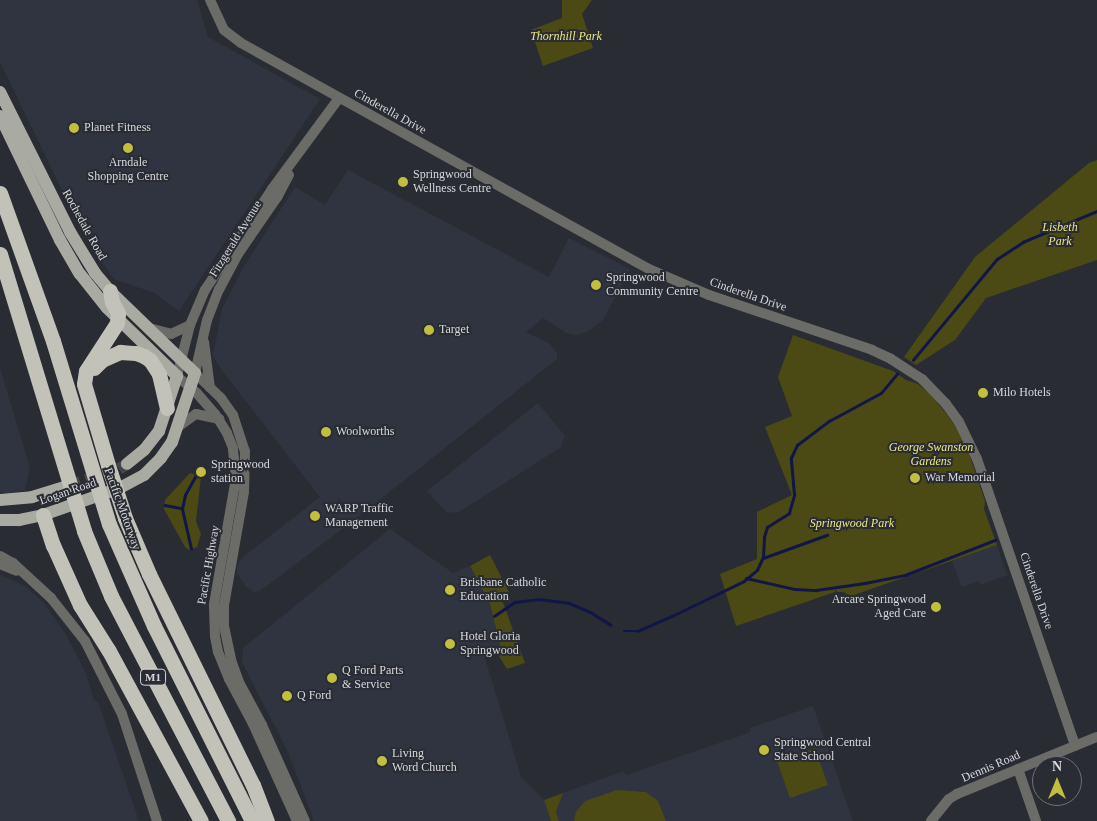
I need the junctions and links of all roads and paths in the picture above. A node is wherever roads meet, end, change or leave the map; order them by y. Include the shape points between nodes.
1 (210, 0) edge
2 (0, 92) edge
3 (339, 98) junction
4 (0, 116) edge
5 (298, 157) junction
6 (0, 193) edge
7 (0, 254) edge
8 (110, 291) junction
9 (118, 318) junction
10 (190, 325) junction
11 (147, 327) junction
12 (204, 338) junction
13 (147, 346) junction
14 (100, 350) junction
15 (181, 361) junction
16 (195, 373) junction
17 (177, 376) junction
18 (190, 387) junction
19 (210, 388) junction
20 (89, 404) junction
21 (167, 408) junction
22 (218, 419) junction
23 (178, 427) junction
24 (127, 464) tunnel mouth
25 (68, 482) junction
26 (41, 495) junction
27 (0, 500) edge
28 (43, 515) junction
29 (0, 520) edge
30 (0, 556) edge
31 (0, 564) edge
32 (21, 571) junction
33 (1097, 737) edge
34 (1075, 746) junction
35 (1018, 769) junction
36 (157, 821) edge
37 (201, 821) edge
38 (228, 821) edge
39 (252, 821) edge
40 (267, 821) edge
41 (297, 821) edge
42 (305, 821) edge
43 (930, 821) edge
44 (1036, 821) edge

1 - 3 street, Cinderella Drive via 219,23 229,36
2 - 8 main road, Rochedale Road via 72,237
3 - 5 street, Fitzgerald Avenue
3 - 34 street, Cinderella Drive via 656,272 710,295 872,350 922,379 959,422 977,459
4 - 9 main road via 71,259 93,292
5 - 10 street, Fitzgerald Avenue via 272,189 205,290
5 - 12 street, Fitzgerald Avenue via 278,196 226,274
6 - 39 highway, Pacific Motorway / M1 via 53,341 109,524 154,626
7 - 25 highway, M1 via 31,349
8 - 9 highway
8 - 11 main road, Rochedale Road
9 - 13 main road
9 - 14 highway
10 - 11 street via 171,334
10 - 15 street, Fitzgerald Avenue
11 - 15 main road, Rochedale Road
12 - 16 street, Fitzgerald Avenue
12 - 19 street, Fitzgerald Avenue
13 - 14 highway via 122,344
13 - 17 main road
14 - 20 highway via 86,371 84,384
15 - 16 main road, Rochedale Road
15 - 17 street, Fitzgerald Avenue
16 - 18 main road, Logan Road
16 - 19 street, Pacific Highway
17 - 18 street, Pacific Highway
17 - 21 main road
18 - 22 street, Pacific Highway
18 - 23 main road, Logan Road
19 - 42 street, Pacific Highway via 233,415 246,459 244,492 224,605 230,660
20 - 21 highway via 89,382 94,367 113,354 128,351 144,356 156,367
20 - 40 highway via 125,518 169,619 253,785
21 - 24 main road via 159,431
22 - 23 street via 196,414
22 - 41 street, Pacific Highway via 233,448 236,473 214,604 218,652
23 - 28 main road, Logan Road via 161,458 138,479
25 - 26 main road, Logan Road
25 - 38 highway, M1 via 84,531 112,596
26 - 27 main road, Logan Road
26 - 28 main road
28 - 29 main road, Logan Road
28 - 37 highway via 80,606
30 - 32 street
31 - 32 street
32 - 36 street via 62,610 107,681 122,714
33 - 34 street, Dennis Road
34 - 35 street, Dennis Road
35 - 43 street, Dennis Road via 950,798
35 - 44 street

